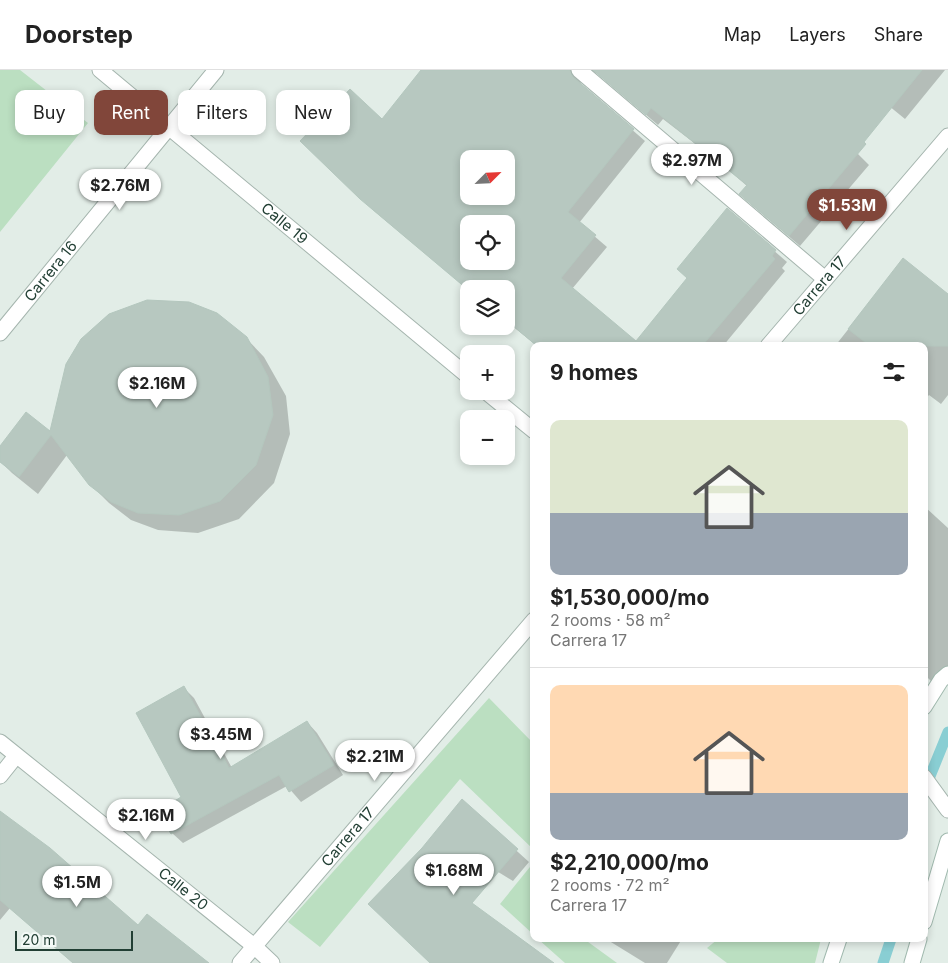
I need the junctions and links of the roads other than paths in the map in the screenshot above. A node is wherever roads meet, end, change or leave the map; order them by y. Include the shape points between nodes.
1 (100, 70) edge
2 (216, 70) edge
3 (579, 70) edge
4 (169, 127) junction
5 (948, 136) edge
6 (826, 279) junction
7 (0, 333) edge
8 (771, 342) edge
9 (460, 370) edge
10 (497, 400) edge
11 (530, 429) edge
12 (530, 625) edge
13 (948, 674) edge
14 (928, 701) edge
15 (0, 742) edge
16 (16, 756) junction
17 (0, 776) edge
18 (928, 783) edge
19 (945, 806) edge
20 (948, 841) edge
21 (928, 908) edge
22 (838, 942) edge
23 (918, 942) edge
24 (254, 946) junction
25 (240, 963) edge
26 (272, 963) edge
27 (831, 963) edge
28 (912, 963) edge

1 - 4 street, Calle 19
2 - 4 street, Carrera 16
3 - 6 street
4 - 7 street, Carrera 16
4 - 9 street, Calle 19
5 - 6 street, Carrera 17
6 - 8 street, Carrera 17
10 - 11 street
12 - 24 street, Carrera 17
13 - 14 street
15 - 16 street, Calle 20
16 - 17 street
16 - 24 street, Calle 20
18 - 19 street
20 - 21 street
22 - 27 street
23 - 28 street
24 - 25 street, Carrera 17
24 - 26 street, Calle 20

